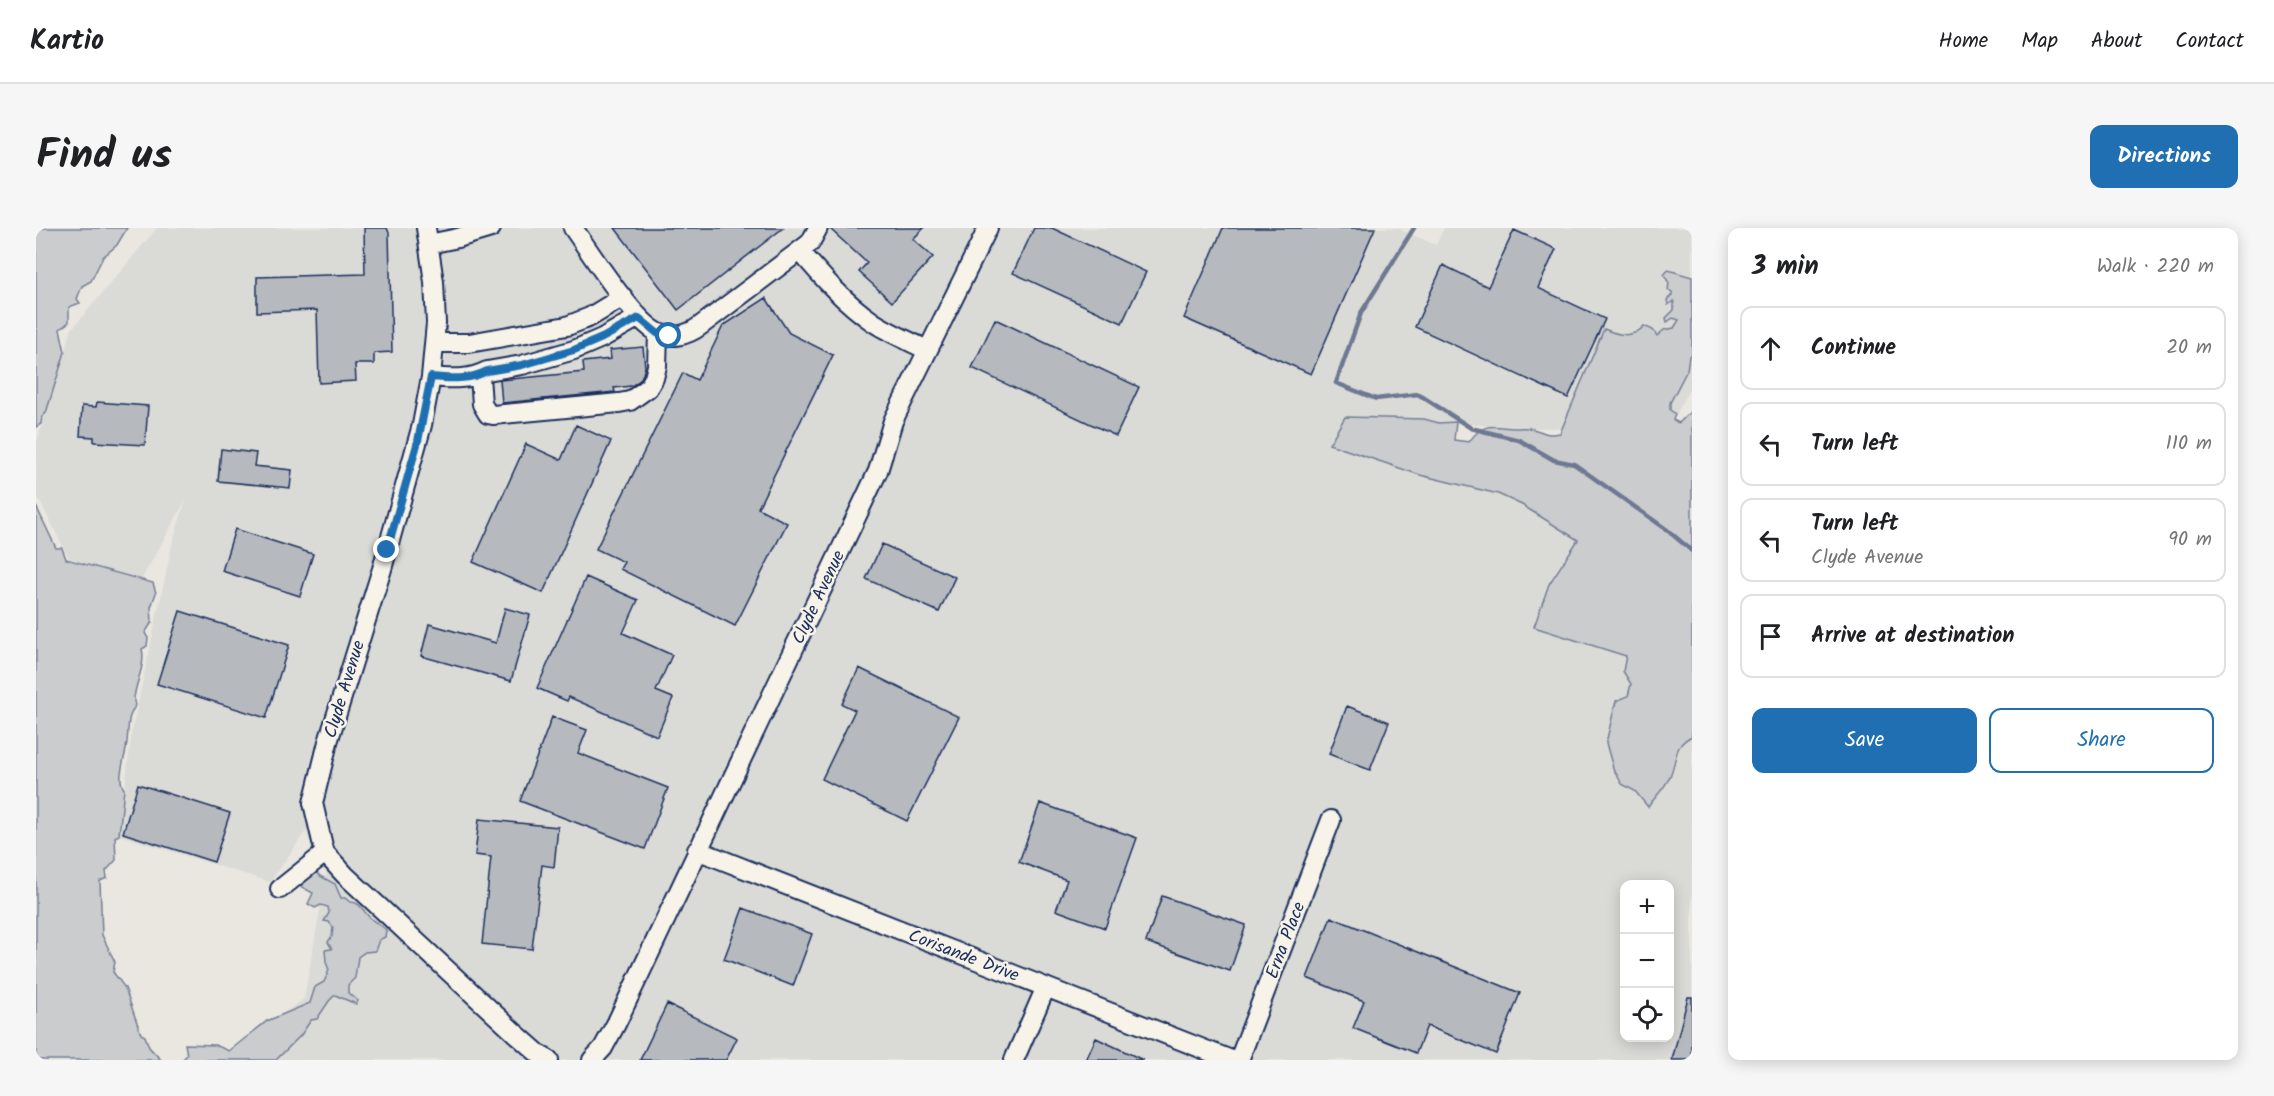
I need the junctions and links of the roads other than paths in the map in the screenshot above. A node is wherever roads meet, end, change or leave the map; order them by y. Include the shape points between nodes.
1 (491, 228) edge
2 (573, 228) edge
3 (818, 228) edge
4 (988, 228) edge
5 (428, 236) edge
6 (800, 251) junction
7 (623, 297) junction
8 (639, 318) junction
9 (657, 333) junction
10 (435, 343) junction
11 (927, 350) junction
12 (480, 376) junction
13 (431, 377) junction
14 (1331, 820) dead end
15 (697, 850) junction
16 (326, 853) junction
17 (280, 889) dead end
18 (1046, 987) junction
19 (549, 1060) edge
20 (592, 1060) edge
21 (1014, 1060) edge
22 (1231, 1060) edge
23 (1239, 1060) edge

1 - 5 street via 458,238
2 - 7 street
3 - 6 street
4 - 11 street, Clyde Avenue
5 - 10 street, Clyde Avenue
6 - 9 street via 692,332 669,336
6 - 11 street via 852,306 875,323
7 - 8 street
7 - 10 street via 567,326 469,343
8 - 9 street
8 - 12 street via 574,350
9 - 12 street via 654,378 639,396 619,404 488,414 482,404
10 - 13 street, Clyde Avenue
11 - 15 street, Clyde Avenue via 893,421 878,471
12 - 13 street
13 - 16 street, Clyde Avenue via 410,473 319,772 313,803
14 - 23 street, Erna Place
15 - 18 street, Corisande Drive
15 - 20 street, Clyde Avenue via 616,1024
16 - 17 street
16 - 19 street, Clyde Avenue via 462,985
18 - 21 street
18 - 22 street, Corisande Drive

